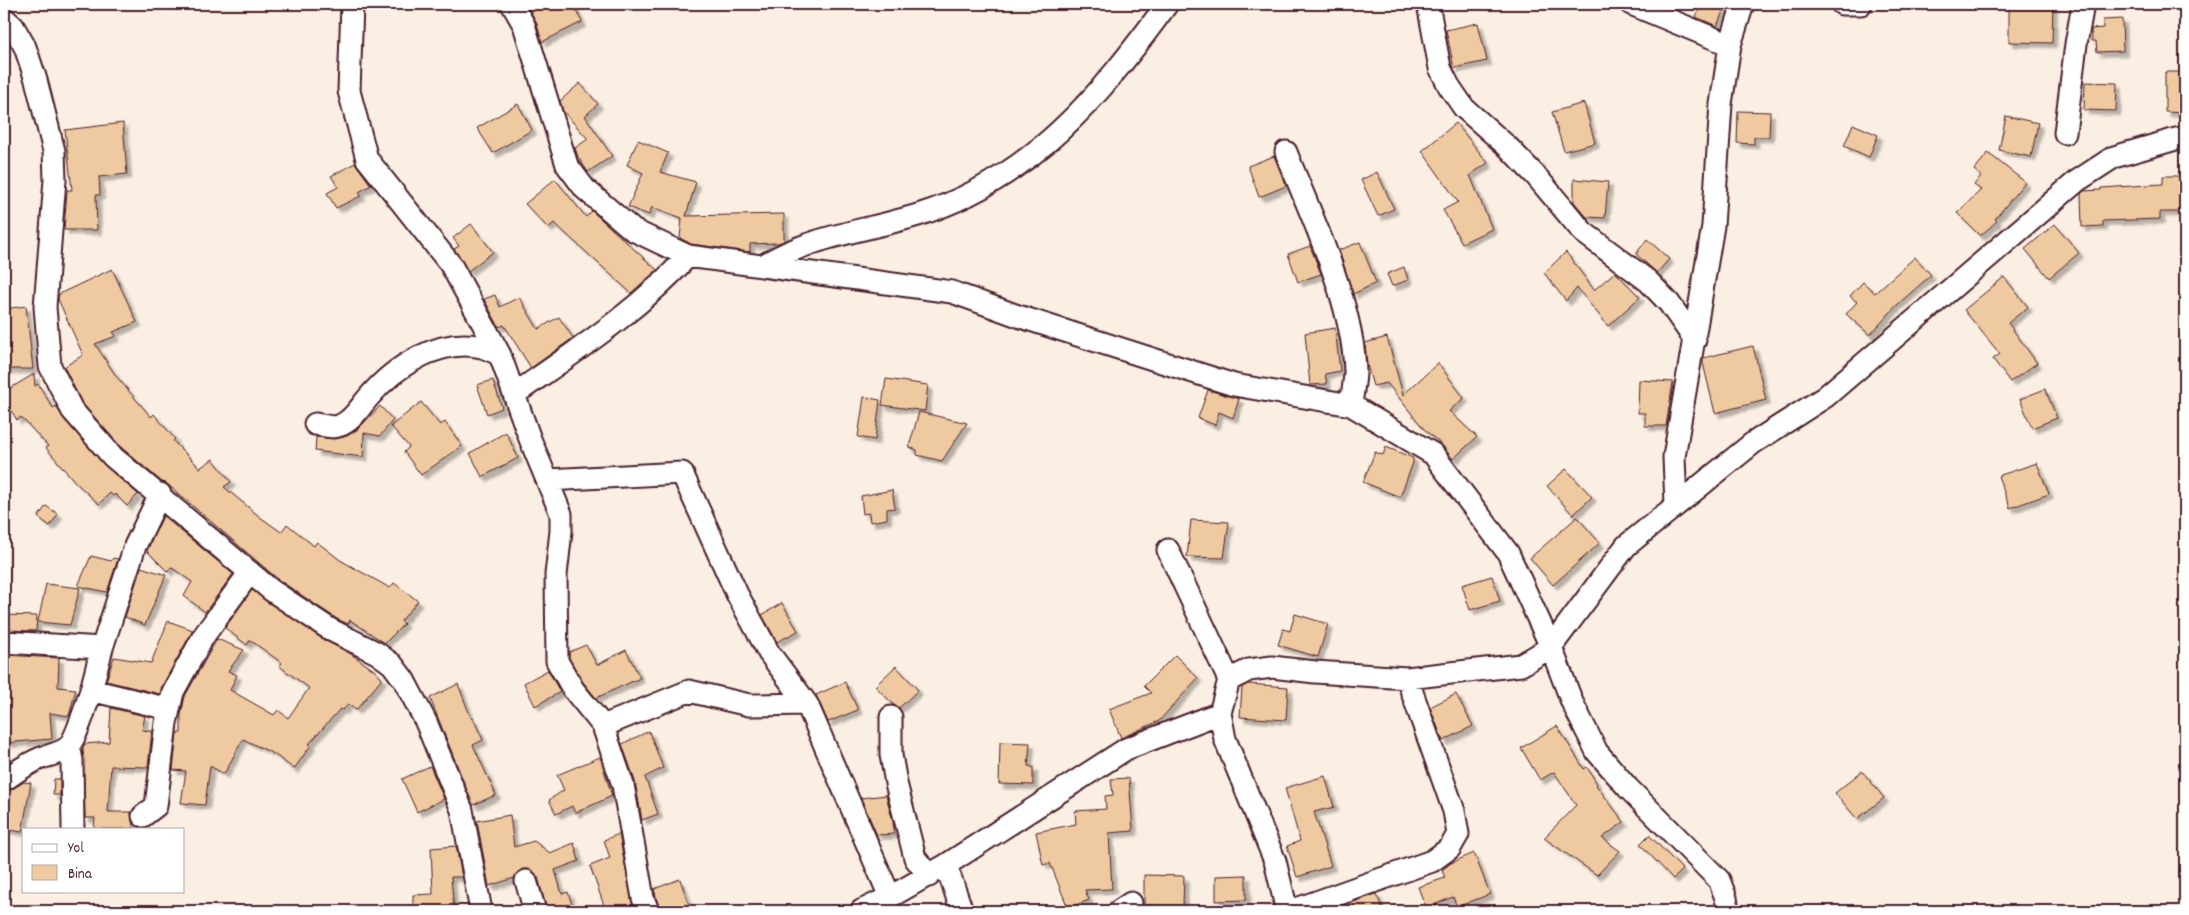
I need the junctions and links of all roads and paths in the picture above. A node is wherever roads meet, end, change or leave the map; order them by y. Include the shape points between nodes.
1 (352, 4) edge
2 (512, 4) edge
3 (1167, 4) edge
4 (1428, 4) edge
5 (1631, 4) edge
6 (1743, 4) edge
7 (1842, 4) edge
8 (1861, 4) edge
9 (2083, 4) edge
10 (4, 18) edge
11 (1730, 45) junction
12 (2065, 133) dead end
13 (2185, 138) edge
14 (1286, 152) dead end
15 (688, 256) junction
16 (764, 265) junction
17 (1695, 340) junction
18 (500, 355) junction
19 (515, 394) junction
20 (1351, 405) junction
21 (315, 424) dead end
22 (547, 480) junction
23 (160, 494) junction
24 (1676, 505) junction
25 (1168, 550) dead end
26 (250, 572) junction
27 (4, 642) edge
28 (1551, 646) junction
29 (102, 648) junction
30 (1407, 678) junction
31 (1229, 680) junction
32 (91, 690) junction
33 (807, 704) junction
34 (169, 708) junction
35 (1220, 713) junction
36 (891, 716) dead end
37 (603, 726) junction
38 (69, 746) junction
39 (4, 780) edge
40 (143, 816) dead end
41 (73, 828) edge
42 (938, 870) junction
43 (526, 881) dead end
44 (876, 906) edge
45 (481, 911) edge
46 (534, 911) edge
47 (648, 911) edge
48 (962, 911) edge
49 (1287, 911) edge
50 (1291, 911) edge
51 (1728, 911) edge

1 - 18 street via 349,91 368,160 451,265
2 - 15 street via 524,25 567,165 585,189 633,230
3 - 16 street via 1093,98 1055,136 1010,172 959,200 918,215 810,243
4 - 17 street via 1440,68 1464,108 1519,159 1583,232 1648,282 1669,303
5 - 11 street
6 - 11 street
7 - 8 street
9 - 12 street
10 - 23 street via 13,26 25,48 54,151 55,180 45,307 50,366 72,410 113,456
11 - 17 street via 1721,104 1713,226
13 - 24 street via 2114,157 2077,180 1825,397 1754,443
14 - 20 street via 1333,273 1343,308 1355,372
15 - 16 street
15 - 19 street via 624,317
16 - 20 street via 952,292 1234,386
17 - 24 street via 1674,456
18 - 19 street
18 - 21 street via 482,347 460,346 429,352 403,366 340,426
19 - 22 street
20 - 28 street via 1433,454 1508,553
22 - 33 street via 682,473 737,594 769,653
22 - 37 street via 561,514 562,532 556,575 557,662 573,689
23 - 26 street
23 - 29 street via 135,546
24 - 28 street via 1626,546
25 - 31 street
26 - 34 street via 203,637 173,692
26 - 45 street via 331,630 377,653 392,664 404,680 426,722 462,810
27 - 29 street
28 - 30 street via 1521,665
28 - 51 street via 1572,702 1597,752 1719,880
29 - 32 street
30 - 31 street via 1272,667 1249,670
30 - 50 street via 1454,811 1458,834 1450,848 1432,861
31 - 35 street
32 - 34 street
32 - 38 street
33 - 37 street via 750,705 689,691
33 - 44 street
34 - 40 street via 156,806
35 - 42 street via 1126,750
35 - 49 street via 1224,740 1275,862
36 - 42 street via 890,755 915,858
37 - 47 street via 622,785
38 - 39 street
38 - 41 street
42 - 44 street
42 - 48 street
43 - 46 street

